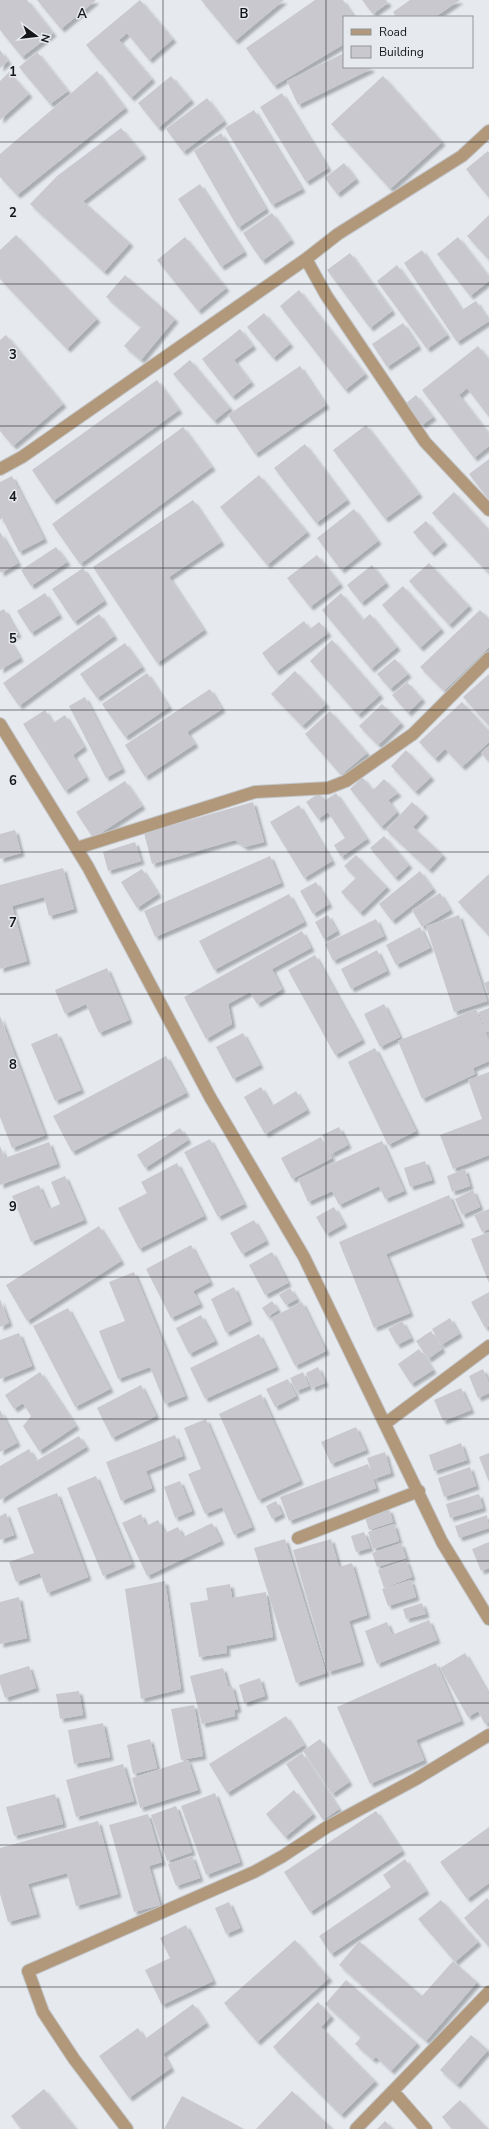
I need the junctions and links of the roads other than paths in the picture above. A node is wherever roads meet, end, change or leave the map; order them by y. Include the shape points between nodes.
1 (489, 131) edge
2 (306, 259) junction
3 (0, 469) edge
4 (489, 510) edge
5 (489, 658) edge
6 (0, 724) edge
7 (77, 848) junction
8 (489, 1346) edge
9 (386, 1423) junction
10 (419, 1491) junction
11 (298, 1538) dead end
12 (489, 1619) edge
13 (489, 1735) edge
14 (489, 1992) edge
15 (393, 2091) junction
16 (127, 2129) edge
17 (356, 2129) edge
18 (426, 2129) edge

1 - 2 street via 462,156 338,234
2 - 3 street via 22,457
2 - 4 street via 326,295 425,442
5 - 7 street via 413,734 346,782 328,788 255,792
6 - 7 street
7 - 9 street via 210,1097 304,1257
8 - 9 street
9 - 10 street
10 - 11 street
10 - 12 street via 442,1542
13 - 16 street via 416,1779 327,1827 254,1872 28,1971 42,2012
14 - 15 street
15 - 17 street
15 - 18 street

